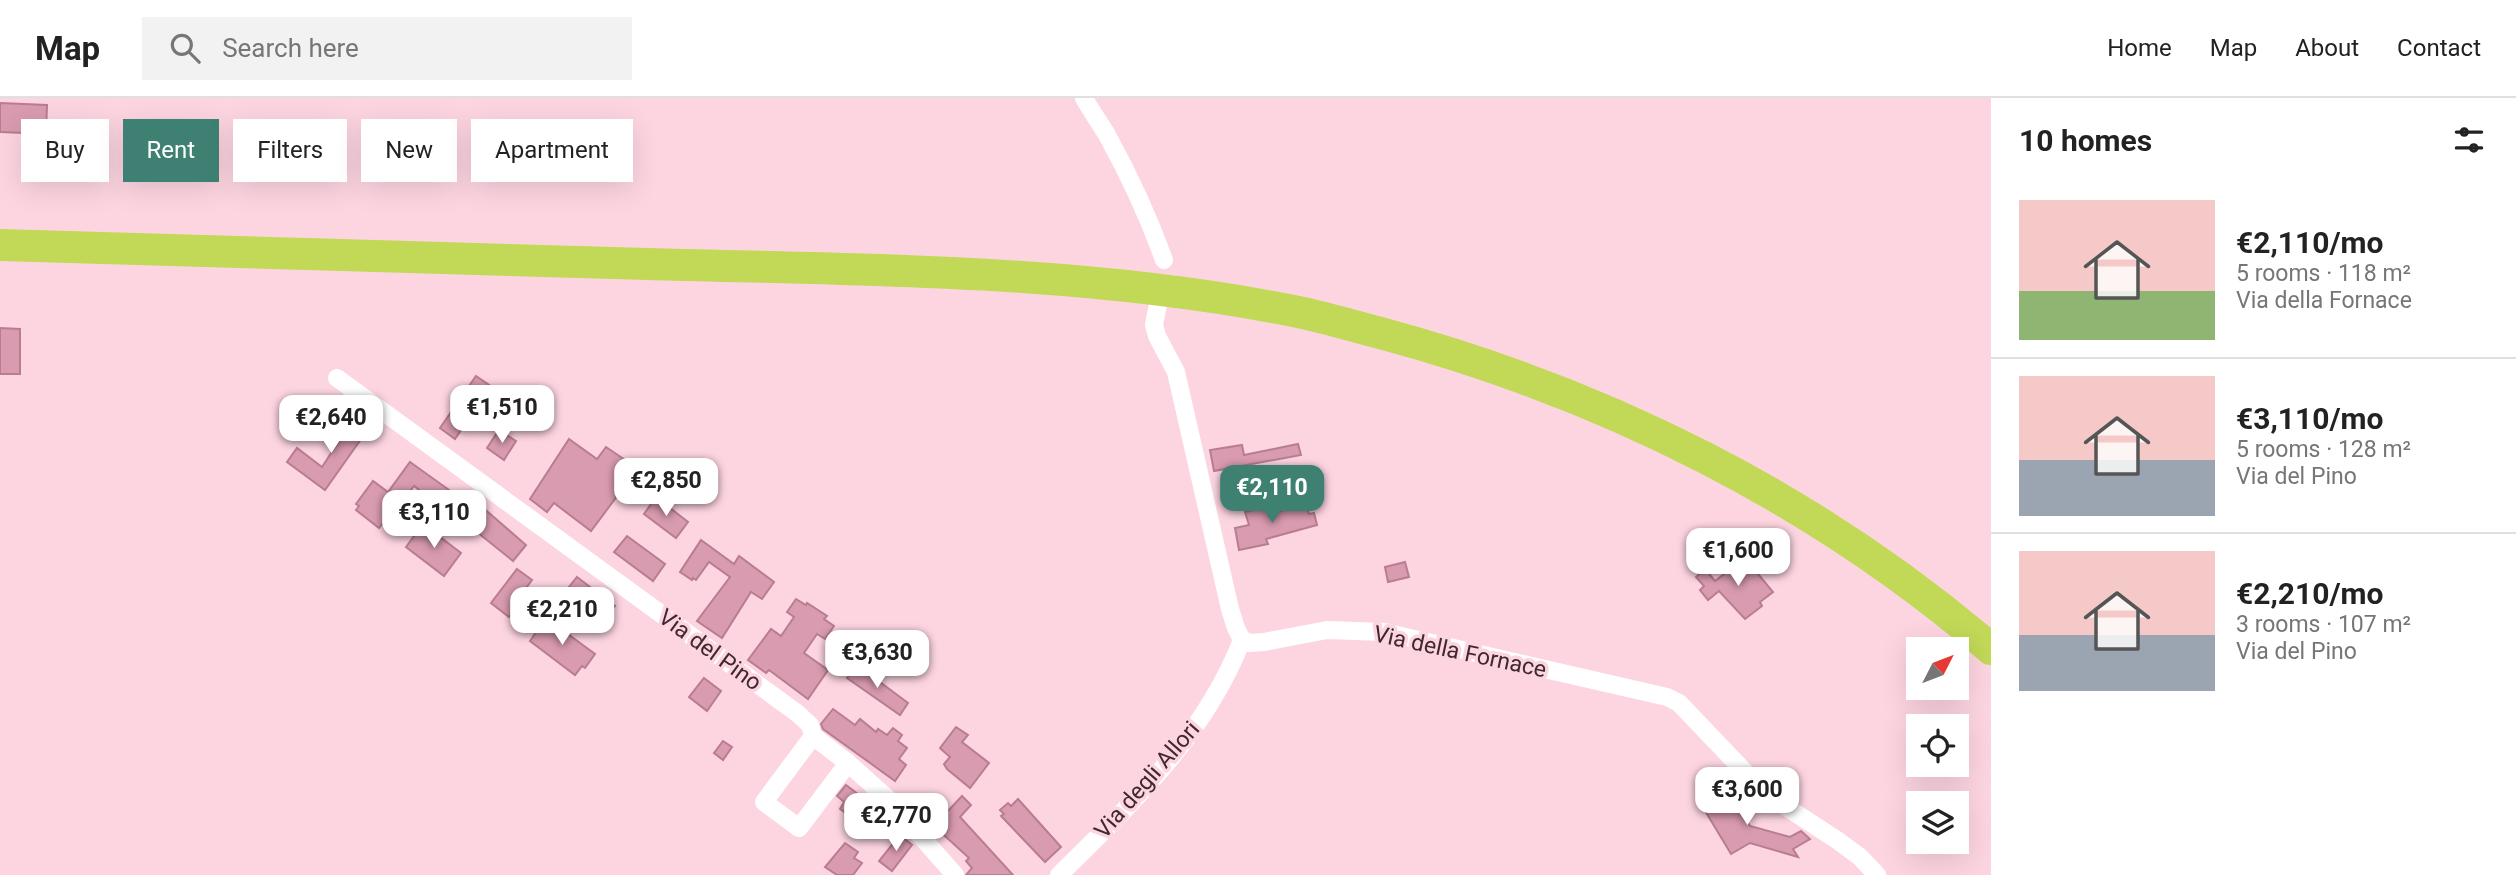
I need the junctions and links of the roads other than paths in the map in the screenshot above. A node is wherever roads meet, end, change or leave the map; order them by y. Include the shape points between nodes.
1 (1084, 98) edge
2 (0, 226) edge
3 (0, 245) edge
4 (1164, 260) dead end
5 (1099, 274) junction
6 (1214, 288) junction
7 (1158, 303) dead end
8 (337, 378) dead end
9 (1991, 624) edge
10 (1242, 640) junction
11 (1991, 649) edge
12 (813, 736) junction
13 (848, 762) junction
14 (955, 875) edge
15 (1059, 875) edge
16 (1877, 875) edge

1 - 4 street via 1107,134
2 - 5 highway via 910,252
3 - 5 highway
5 - 6 highway
6 - 9 highway via 1314,296 1428,325 1569,373 1680,423 1814,496 1931,576
6 - 11 highway via 1489,365 1661,435 1809,516 1874,559
7 - 10 street via 1154,325 1177,372 1230,609
8 - 12 street, Via del Pino via 797,713 810,725
10 - 15 street, Via degli Allori via 1216,697 1177,753
10 - 16 street, Via della Fornace via 1264,642 1327,629 1384,632 1667,697 1679,703 1766,794 1837,840
12 - 13 street, Via del Pino
12 - 13 street via 764,802 799,828
13 - 14 street, Via del Pino via 887,798

